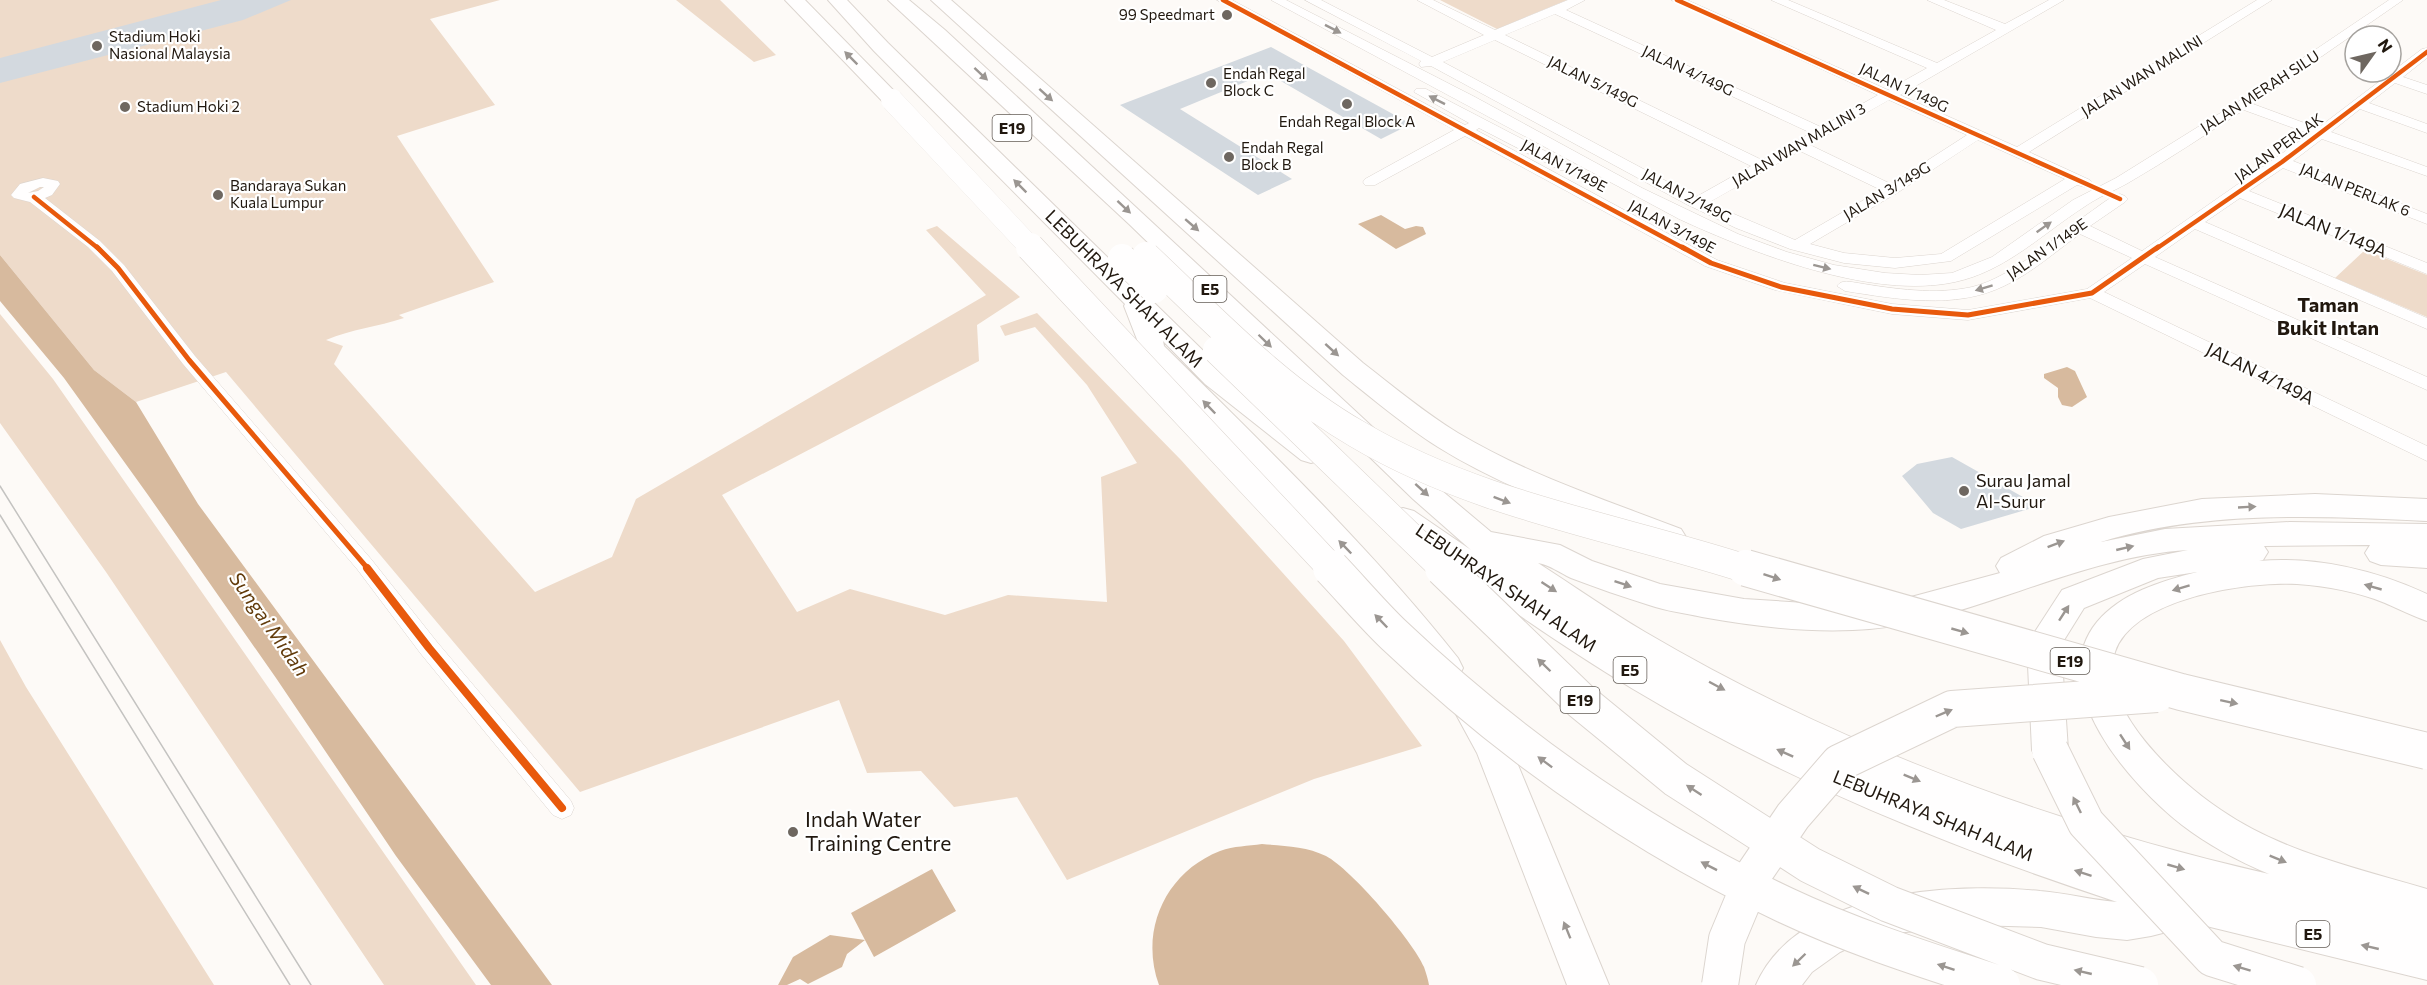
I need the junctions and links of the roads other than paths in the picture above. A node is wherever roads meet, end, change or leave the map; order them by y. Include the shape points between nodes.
1 (794, 0) edge
2 (808, 0) edge
3 (837, 0) edge
4 (855, 0) edge
5 (877, 0) edge
6 (897, 0) edge
7 (922, 0) edge
8 (940, 0) edge
9 (1223, 0) edge
10 (1246, 0) edge
11 (1277, 0) edge
12 (1311, 0) edge
13 (1423, 0) edge
14 (1579, 0) edge
15 (1677, 0) edge
16 (1777, 0) edge
17 (1933, 0) edge
18 (2058, 0) edge
19 (2397, 0) edge
20 (2258, 1) edge
21 (1556, 10) junction
22 (2006, 29) junction
23 (938, 34) junction
24 (1496, 35) junction
25 (881, 47) junction
26 (2426, 54) edge
27 (1432, 61) junction
28 (1936, 67) junction
29 (1412, 70) junction
30 (2403, 71) edge
31 (1393, 78) junction
32 (2403, 82) edge
33 (2385, 84) edge
34 (2427, 90) edge
35 (1889, 94) junction
36 (2359, 104) junction
37 (2243, 105) junction
38 (1498, 115) junction
39 (1481, 123) junction
40 (2427, 129) edge
41 (1465, 130) junction
42 (1820, 132) junction
43 (2320, 133) junction
44 (1977, 135) junction
45 (1798, 145) junction
46 (2018, 153) junction
47 (2282, 162) junction
48 (1762, 165) junction
49 (2427, 172) edge
50 (2076, 179) junction
51 (1370, 182) dead end
52 (2121, 182) junction
53 (2099, 189) junction
54 (1892, 190) junction
55 (2238, 192) junction
56 (0, 195) edge
57 (2120, 199) junction
58 (1697, 203) junction
59 (2427, 219) edge
60 (2195, 223) junction
61 (2079, 226) junction
62 (1796, 246) junction
63 (1134, 257) junction
64 (2142, 257) junction
65 (2427, 269) edge
66 (2092, 293) junction
67 (1136, 301) junction
68 (2427, 324) edge
69 (2427, 384) edge
70 (2427, 454) edge
71 (2427, 510) edge
72 (2427, 535) edge
73 (1484, 542) junction
74 (2427, 556) edge
75 (1717, 559) junction
76 (1969, 594) junction
77 (2427, 608) edge
78 (2181, 692) junction
79 (2427, 751) edge
80 (562, 808) dead end
81 (2427, 907) edge
82 (2199, 908) junction
83 (2427, 928) edge
84 (2427, 961) edge
85 (1588, 985) edge
86 (1720, 985) edge
87 (1777, 985) edge
88 (2002, 985) edge
89 (2140, 985) edge
90 (2298, 985) edge

88 -> 1 highway, bridge via 1886,947 1785,905 1663,842 1569,781 1489,719 1385,626
2 - 25 highway via 858,41
3 - 25 highway, LEBUHRAYA SHAH ALAM / E5
4 - 63 highway, E19
5 - 63 highway, E19
6 - 23 highway, E5
7 - 23 highway via 943,27
8 -> 75 highway, bridge via 1397,404 1448,440 1521,479 1653,529
9 - 41 street, JALAN 3/149E
10 - 31 street, JALAN 1/149E
11 -> 29 street, JALAN 1/149E
12 - 27 street, JALAN 2/149G
13 - 24 street, JALAN 5/149G
14 - 21 street
15 - 35 street, JALAN 1/149G
16 - 28 street
17 - 22 street
18 - 22 street, JALAN WAN MALINI 3
19 - 37 street, JALAN MERAH SILU
20 - 46 street, JALAN WAN MALINI
21 - 24 street
21 - 42 street, JALAN 4/149G
22 - 28 street, JALAN WAN MALINI 3
23 -> 73 highway, LEBUHRAYA SHAH ALAM / E5 via 1424,492
24 - 27 street
24 - 48 street, JALAN 5/149G
67 -> 25 highway, LEBUHRAYA SHAH ALAM / E5
26 - 30 street, JALAN PERLAK
27 - 29 street
27 - 58 street, JALAN 2/149G
28 - 35 street, JALAN WAN MALINI 3
29 - 31 street
29 - 38 street, JALAN 1/149E
39 -> 31 street, JALAN 1/149E
32 - 34 street
33 - 36 street, JALAN PERLAK
35 - 42 street, JALAN WAN MALINI 3
35 - 44 street, JALAN 1/149G
36 - 40 street
36 - 43 street, JALAN PERLAK
37 - 43 street
37 - 52 street, JALAN MERAH SILU
38 - 39 street
38 -> 53 street, JALAN 1/149E via 1717,231 1787,258 1862,276 1928,279 1974,273
39 - 41 street
61 -> 39 street, JALAN 1/149E via 1991,286 1955,293 1880,292 1793,273 1717,244
41 - 51 street
41 - 66 street, JALAN 3/149E via 1711,263 1781,287 1892,309 1968,315
42 - 45 street, JALAN WAN MALINI 3
43 - 47 street, JALAN PERLAK
43 - 49 street
44 - 46 street, JALAN 1/149G
44 - 54 street, JALAN 3/149G
45 - 48 street, JALAN WAN MALINI 3
45 - 54 street
46 - 50 street, JALAN 1/149G
47 - 55 street, JALAN PERLAK
47 - 59 street, JALAN PERLAK 6
48 - 58 street, JALAN WAN MALINI 3
50 - 53 street, JALAN 1/149G
50 - 62 street, JALAN 2/149G via 1945,258 1887,262 1835,256
52 - 53 street, JALAN MERAH SILU
52 - 57 street
53 - 57 street, JALAN 1/149G
54 - 62 street, JALAN 3/149G
55 - 60 street, JALAN PERLAK
55 - 65 street, JALAN 1/149A
56 - 80 street via 26,196 94,244 118,268 189,360 364,564
57 - 61 street, JALAN 1/149E
58 - 62 street, JALAN 2/149G
60 - 64 street, JALAN PERLAK
60 - 68 street
61 - 64 street
63 -> 75 highway, E19, bridge via 1279,379 1356,434 1397,456 1512,503
89 -> 63 highway, E19, bridge via 2042,962 1889,904 1810,865 1676,778 1582,702
64 - 66 street, JALAN 3/149E
64 - 69 street
66 - 70 street, JALAN 4/149A
82 -> 67 highway, LEBUHRAYA SHAH ALAM / E5 via 1956,829 1760,742 1646,680 1434,542 1297,443 1215,378
85 -> 67 highway via 1493,748 1447,670 1363,565 1152,349
76 -> 71 highway via 2019,561 2055,544 2163,517 2202,510 2315,505
76 -> 72 highway via 2097,554 2165,540 2290,533
73 -> 76 highway via 1550,553 1581,569 1658,596 1744,612 1868,616 1911,610
73 -> 83 highway, LEBUHRAYA SHAH ALAM / E5 via 1633,641 1757,708 1877,764 2065,836 2237,884
90 -> 74 highway, bridge via 2212,958 2086,824 2050,750 2044,645 2073,599 2154,567 2245,552 2340,551
75 -> 78 highway, E19, bridge
77 -> 81 highway via 2373,586 2319,575 2271,573 2229,577 2170,592 2126,615 2112,628 2098,654 2100,688 2116,728 2147,770 2220,831 2248,847 2314,873
78 -> 79 highway, E19, bridge
86 -> 78 highway, bridge via 1727,939 1755,872 1793,816 1839,763 1952,710
84 -> 82 highway, LEBUHRAYA SHAH ALAM / E5
82 -> 87 highway via 2127,921 1992,906 1951,906 1891,915 1828,937 1803,955

